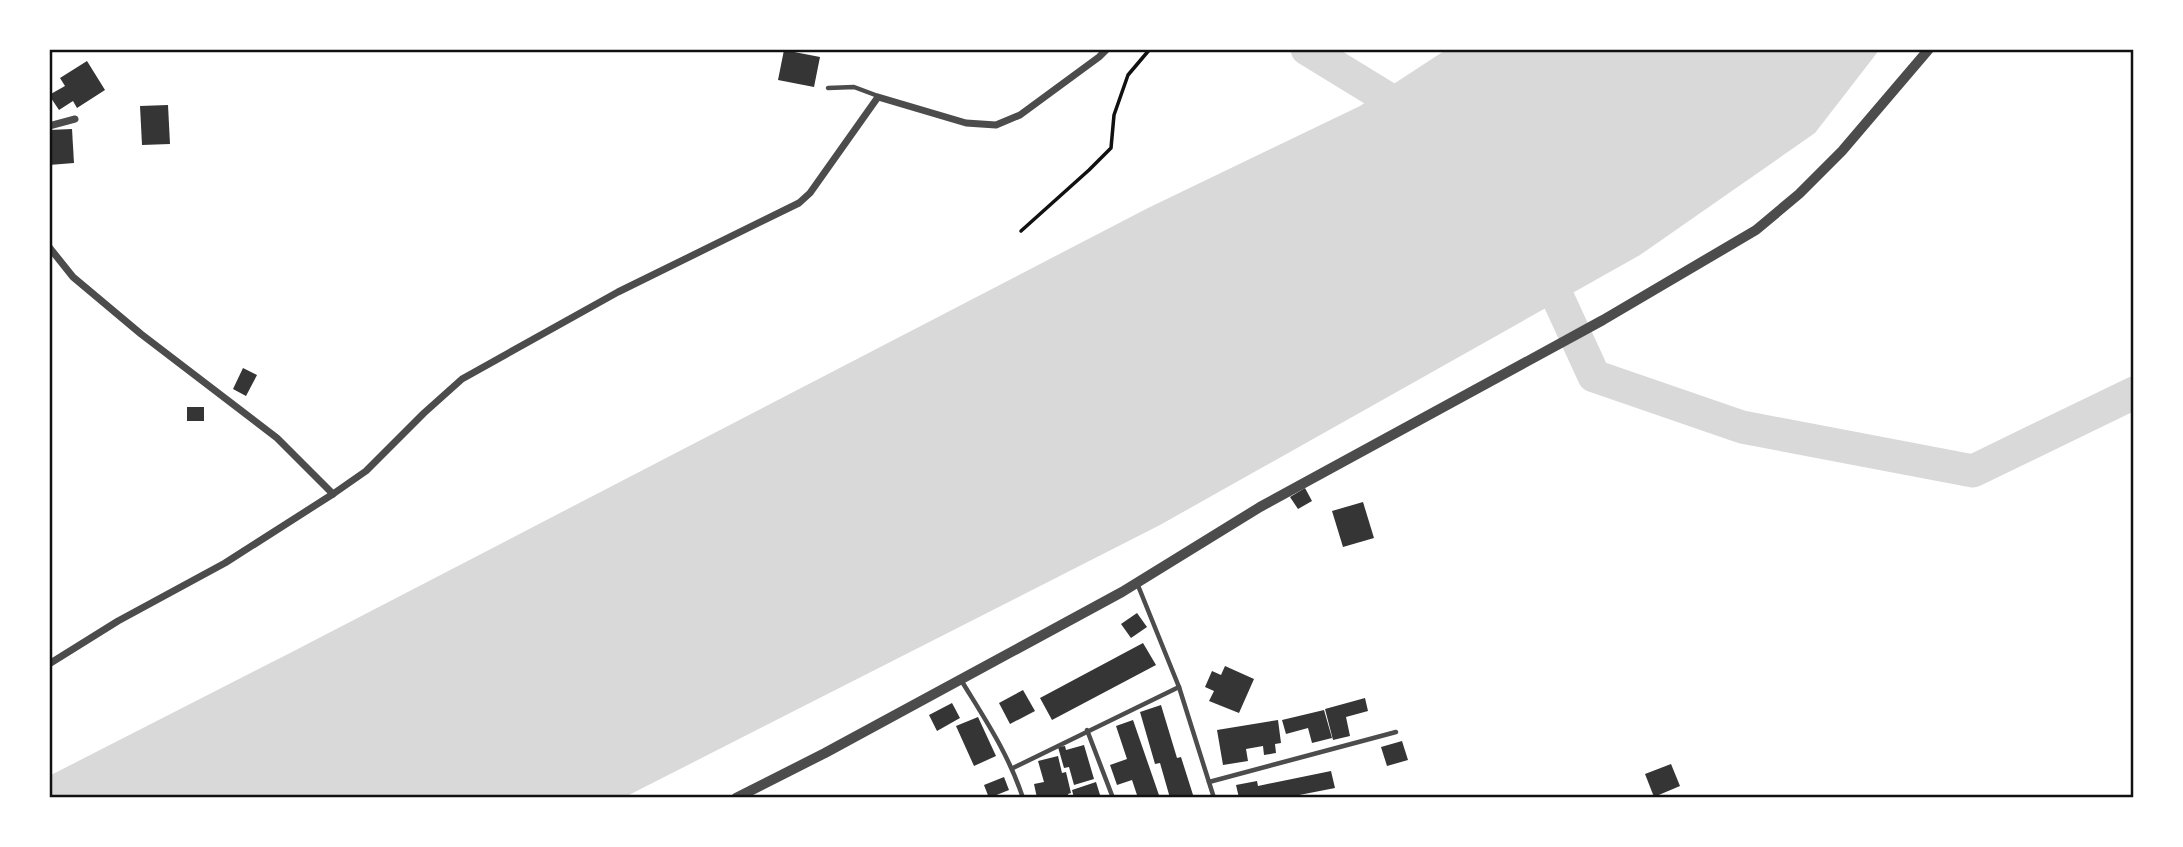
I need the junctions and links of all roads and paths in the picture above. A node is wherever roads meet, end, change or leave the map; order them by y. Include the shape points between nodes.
1 (1107, 49) edge
2 (1150, 49) edge
3 (1929, 49) edge
4 (828, 88) dead end
5 (878, 97) junction
6 (75, 119) dead end
7 (49, 126) edge
8 (1021, 231) dead end
9 (49, 247) edge
10 (333, 494) junction
11 (1137, 582) junction
12 (49, 664) edge
13 (960, 680) junction
14 (1179, 687) junction
15 (1087, 730) junction
16 (1396, 732) dead end
17 (1013, 768) junction
18 (1209, 782) junction
19 (736, 798) edge
20 (1023, 798) edge
21 (1113, 798) edge
22 (1214, 798) edge

1 - 5 street via 1020,116 996,125 966,123
2 - 8 path via 1128,75 1114,115 1111,148
3 - 11 street via 1842,151 1756,230 1603,320 1261,507
4 - 5 lane via 854,87
5 - 10 street via 799,203 618,292 463,379 366,471
6 - 7 street
9 - 10 street via 74,277 277,439
10 - 12 street via 225,563
11 - 13 street
11 - 14 lane
13 - 17 lane
13 - 19 street
14 - 15 lane
14 - 18 lane
15 - 17 lane
15 - 21 lane
16 - 18 lane
17 - 20 lane
18 - 22 lane

